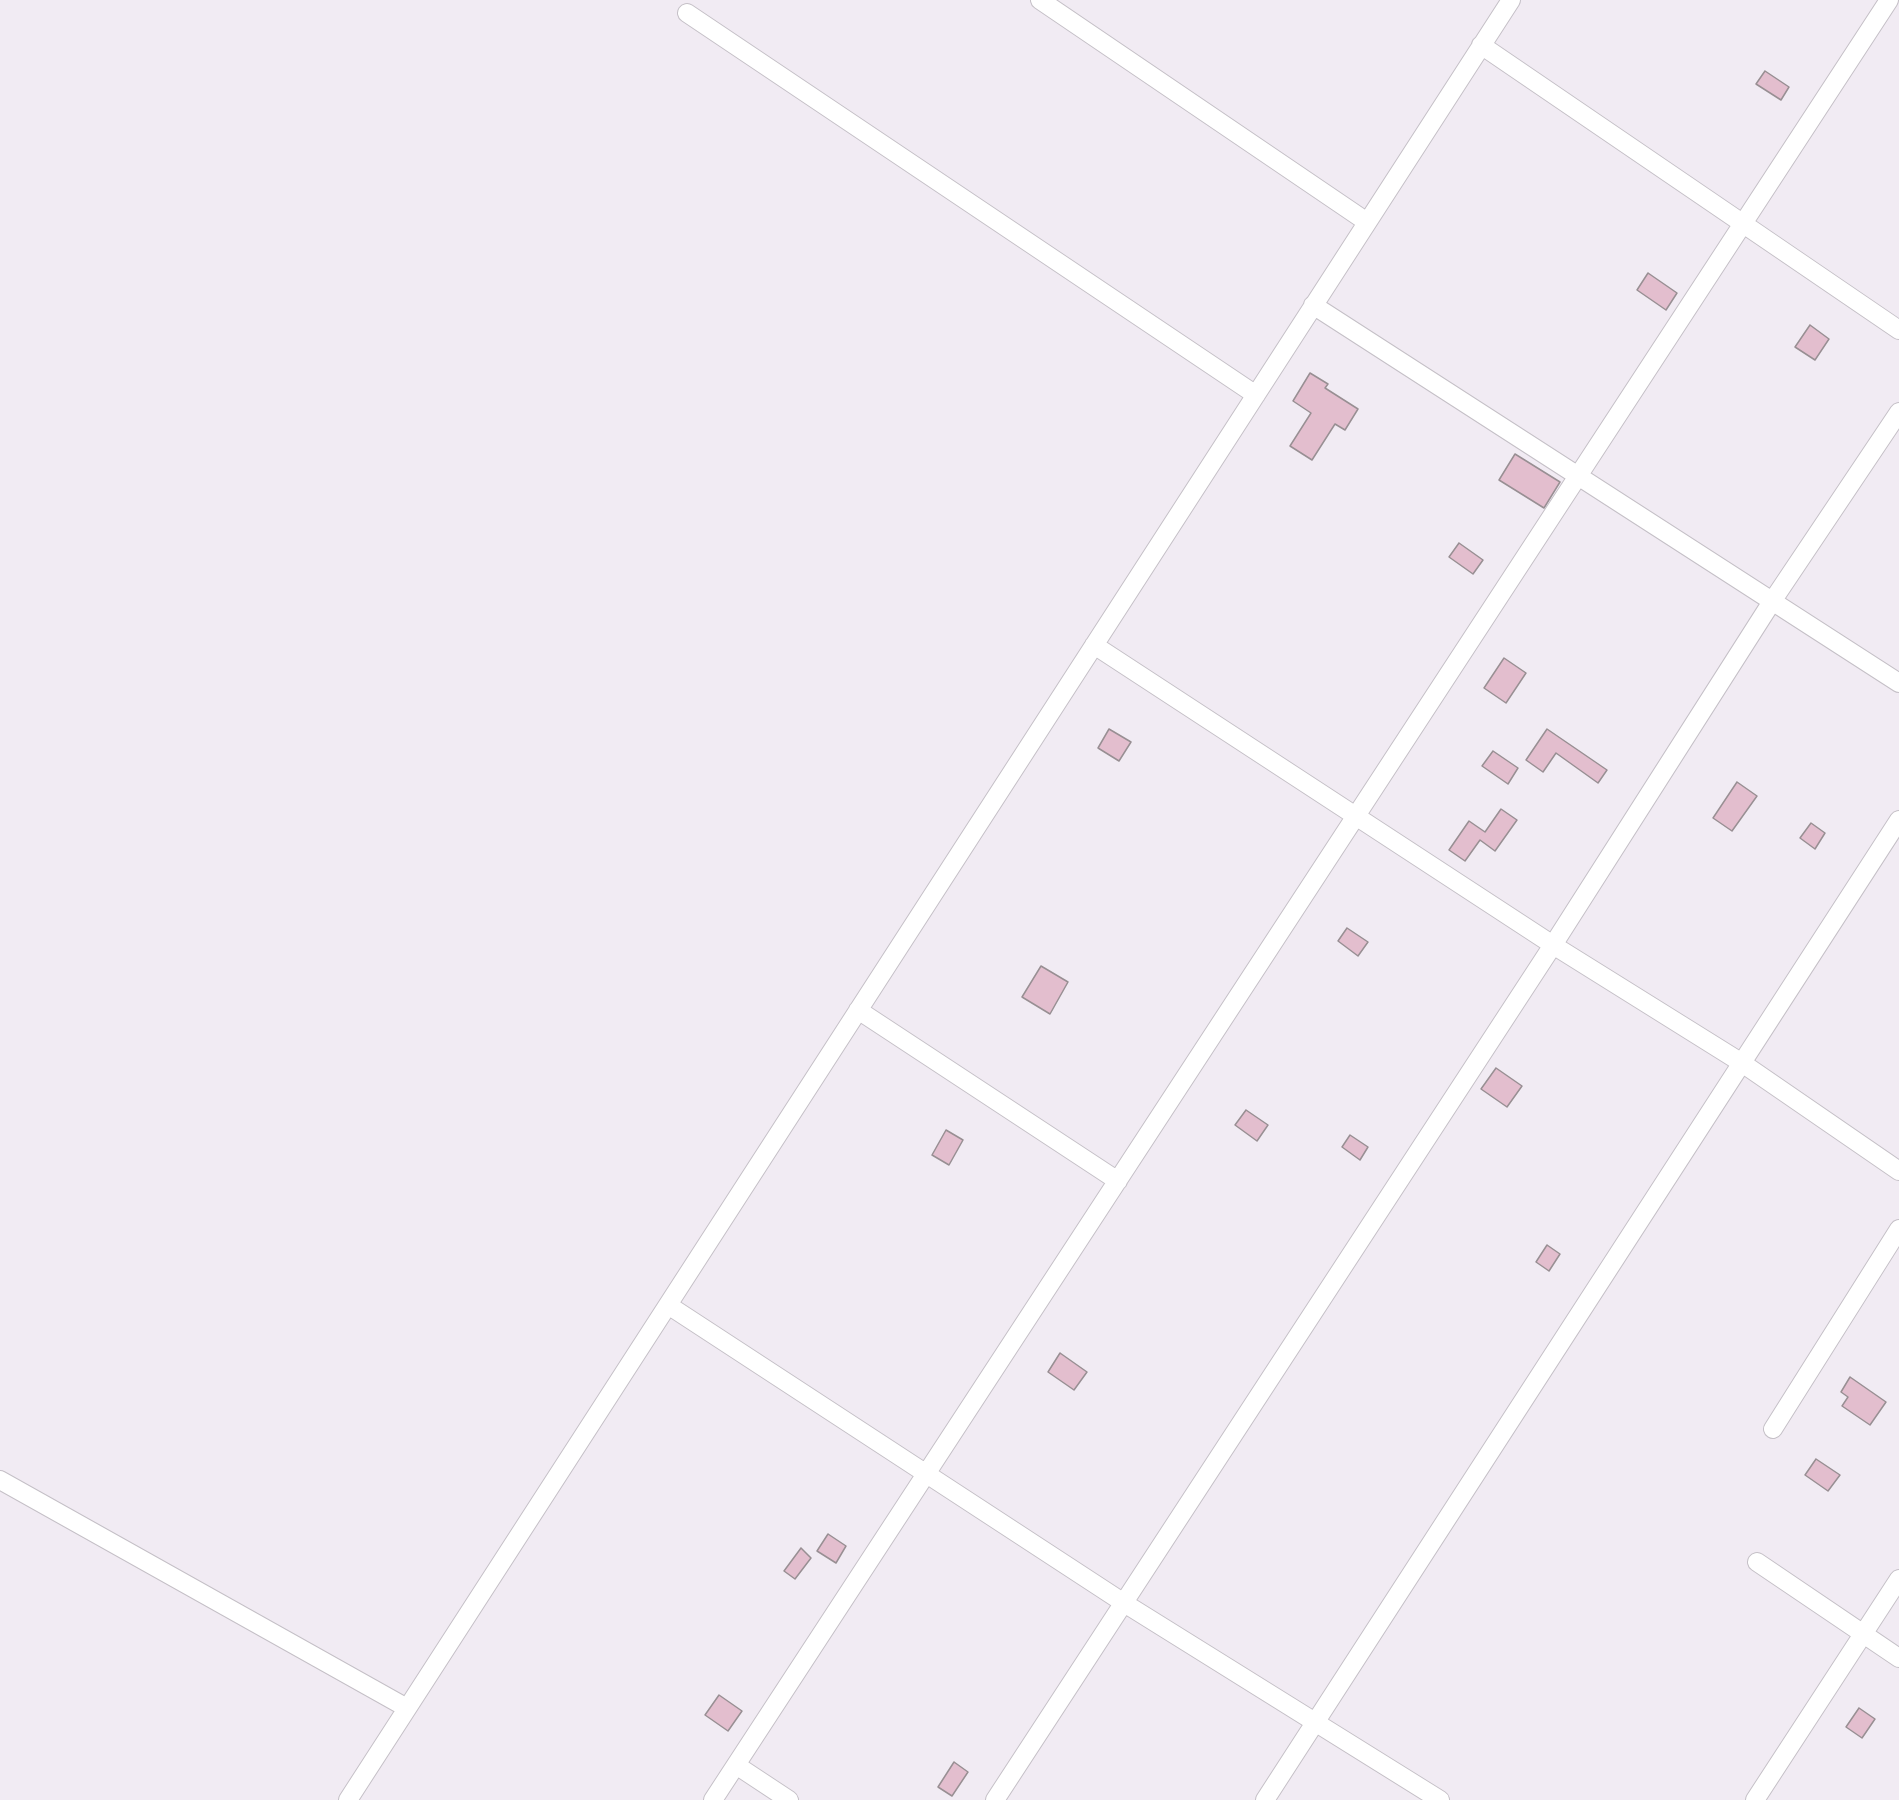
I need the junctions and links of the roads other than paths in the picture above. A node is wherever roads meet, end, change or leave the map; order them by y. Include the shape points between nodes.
1 (1040, 0) edge
2 (1510, 0) edge
3 (1889, 0) edge
4 (687, 13) dead end
5 (1481, 45) junction
6 (1367, 222) junction
7 (1743, 224) junction
8 (1313, 305) junction
9 (1899, 330) edge
10 (1256, 395) junction
11 (1899, 412) edge
12 (1578, 476) junction
13 (1773, 600) junction
14 (1094, 645) junction
15 (1899, 683) edge
16 (1356, 816) junction
17 (1899, 820) edge
18 (1553, 945) junction
19 (858, 1010) junction
20 (1742, 1063) junction
21 (1899, 1171) edge
22 (1118, 1180) junction
23 (1899, 1229) edge
24 (668, 1305) junction
25 (1773, 1429) dead end
26 (927, 1473) junction
27 (0, 1480) edge
28 (1757, 1562) dead end
29 (1899, 1579) edge
30 (1124, 1603) junction
31 (1863, 1634) junction
32 (1899, 1658) edge
33 (407, 1708) junction
34 (1315, 1723) junction
35 (736, 1765) junction
36 (348, 1800) edge
37 (713, 1800) edge
38 (789, 1800) edge
39 (995, 1800) edge
40 (1265, 1800) edge
41 (1440, 1800) edge
42 (1755, 1800) edge

1 - 6 street
2 - 5 street
3 - 7 street
4 - 10 street
5 - 6 street
5 - 7 street
6 - 8 street
7 - 9 street
7 - 12 street
8 - 10 street
8 - 12 street
10 - 14 street
11 - 13 street
12 - 13 street
12 - 16 street
13 - 15 street
13 - 18 street
14 - 16 street
14 - 19 street
16 - 18 street
16 - 22 street
17 - 20 street
18 - 20 street
18 - 30 street
19 - 22 street
19 - 24 street
20 - 21 street
20 - 34 street
22 - 26 street
23 - 25 street
24 - 26 street
24 - 33 street
26 - 30 street
26 - 35 street
27 - 33 street
28 - 31 street
29 - 31 street
30 - 34 street
30 - 39 street
31 - 32 street
31 - 42 street
33 - 36 street
34 - 40 street
34 - 41 street
35 - 37 street
35 - 38 street

